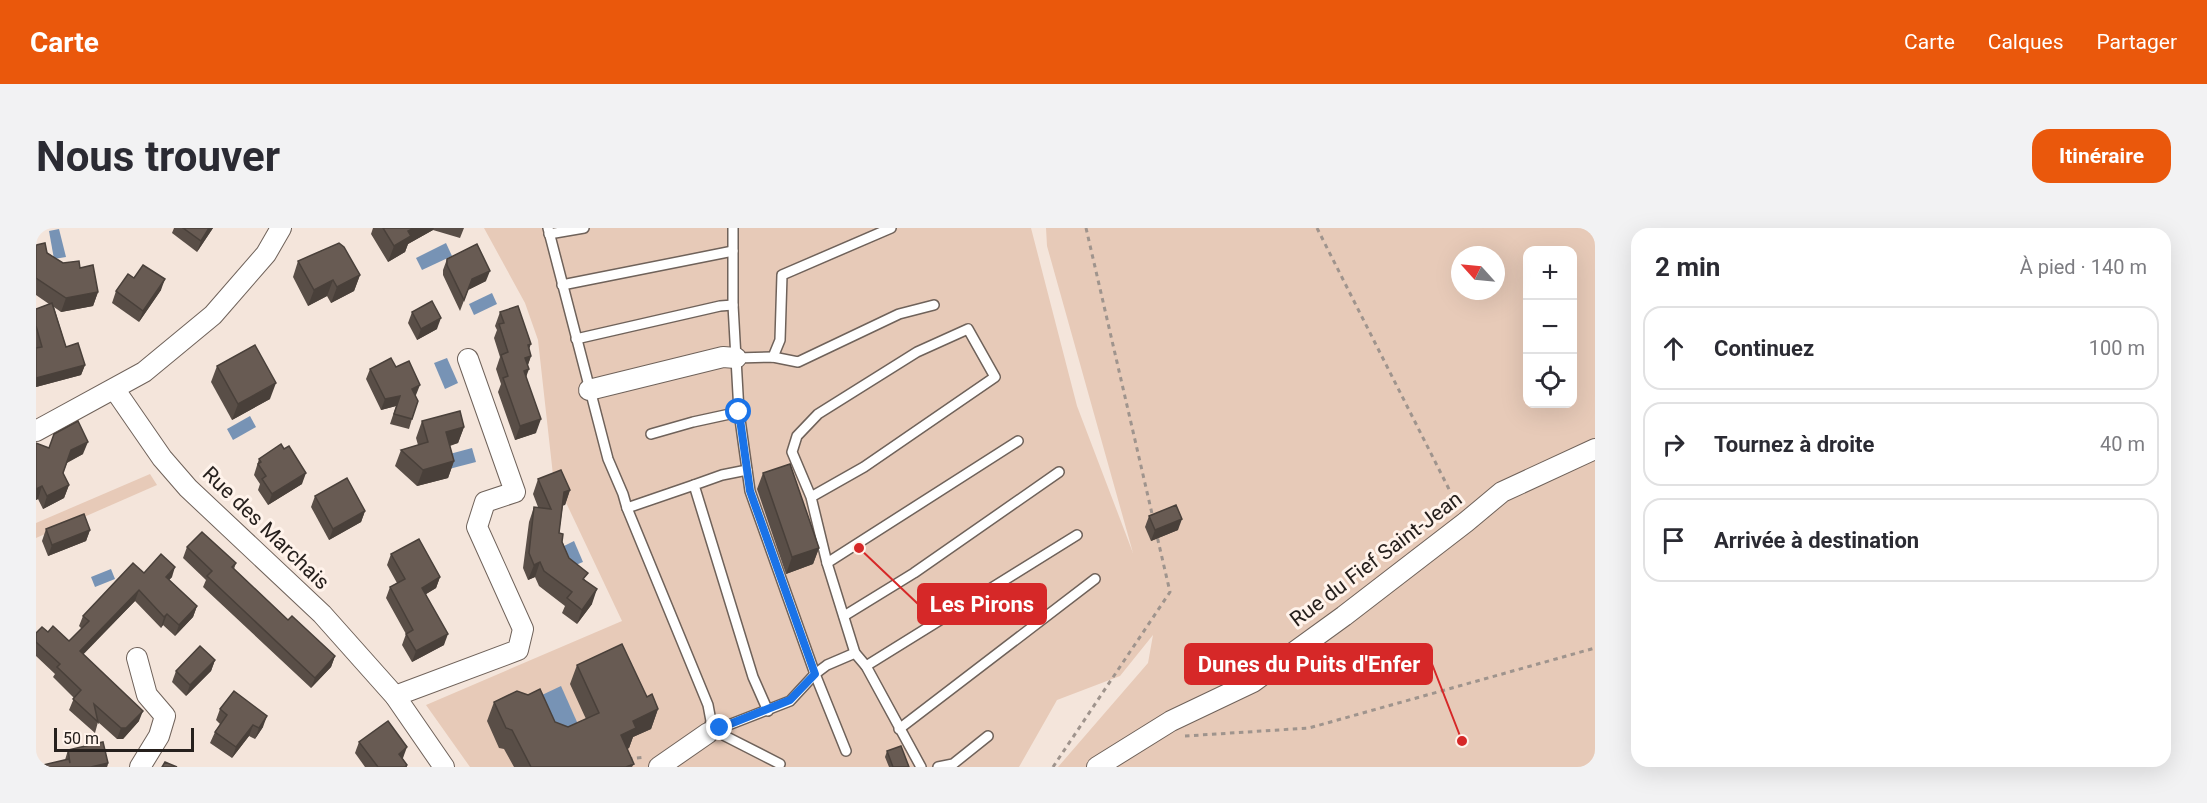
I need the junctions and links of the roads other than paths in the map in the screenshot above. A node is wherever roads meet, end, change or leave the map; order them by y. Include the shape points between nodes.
1 (281, 228) edge
2 (584, 228) edge
3 (733, 228) edge
4 (891, 228) edge
5 (549, 231) edge
6 (733, 251) junction
7 (562, 285) junction
8 (733, 305) junction
9 (934, 305) dead end
10 (576, 339) junction
11 (773, 357) junction
12 (736, 358) junction
13 (468, 359) dead end
14 (115, 390) junction
15 (589, 390) junction
16 (739, 412) junction
17 (36, 431) edge
18 (651, 434) dead end
19 (1018, 441) dead end
20 (1595, 449) edge
21 (747, 470) junction
22 (1059, 471) dead end
23 (694, 485) junction
24 (811, 497) junction
25 (627, 508) junction
26 (1077, 535) dead end
27 (827, 563) junction
28 (1095, 579) dead end
29 (844, 616) junction
30 (855, 653) junction
31 (137, 658) dead end
32 (866, 666) junction
33 (815, 674) junction
34 (395, 696) junction
35 (768, 711) junction
36 (899, 729) junction
37 (714, 730) junction
38 (988, 736) dead end
39 (846, 751) dead end
40 (780, 764) dead end
41 (140, 767) edge
42 (444, 767) edge
43 (659, 767) edge
44 (921, 767) edge
45 (939, 767) edge
46 (1097, 767) edge

1 - 14 street via 266,254 213,315 144,372
2 - 5 lane
3 - 6 lane
4 - 11 lane via 782,275 780,340
5 - 7 lane
6 - 7 lane
6 - 8 lane
7 - 10 lane
8 - 10 lane
8 - 12 lane
9 - 11 lane via 899,314 798,362
10 - 15 lane
11 - 12 lane
12 - 15 street via 723,357
12 - 16 lane
13 - 34 street via 515,492 485,502 477,527 523,629 518,650
14 - 17 street
14 - 34 street, Rue des Marchais via 188,488 322,614
15 - 25 lane via 608,459
16 - 18 lane
16 - 21 lane
19 - 27 lane
20 - 46 street, Rue du Fief Saint-Jean via 1502,492 1253,682 1171,721
21 - 23 lane
21 - 33 lane via 750,491
22 - 29 lane via 914,573
23 - 25 lane
23 - 35 lane via 753,677
24 - 24 lane via 792,452 797,436 818,414 907,358 968,329 995,377 864,467
24 - 27 lane
25 - 37 lane via 708,705
26 - 32 lane
27 - 29 lane
28 - 36 lane
29 - 30 lane
30 - 32 lane
30 - 33 lane
31 - 41 street via 147,695 165,716 159,736
32 - 36 lane
33 - 35 lane via 790,700
33 - 39 lane
34 - 42 street, Rue des Marchais
35 - 37 lane
36 - 44 lane
37 - 40 lane
37 - 43 street
38 - 45 lane via 953,764

